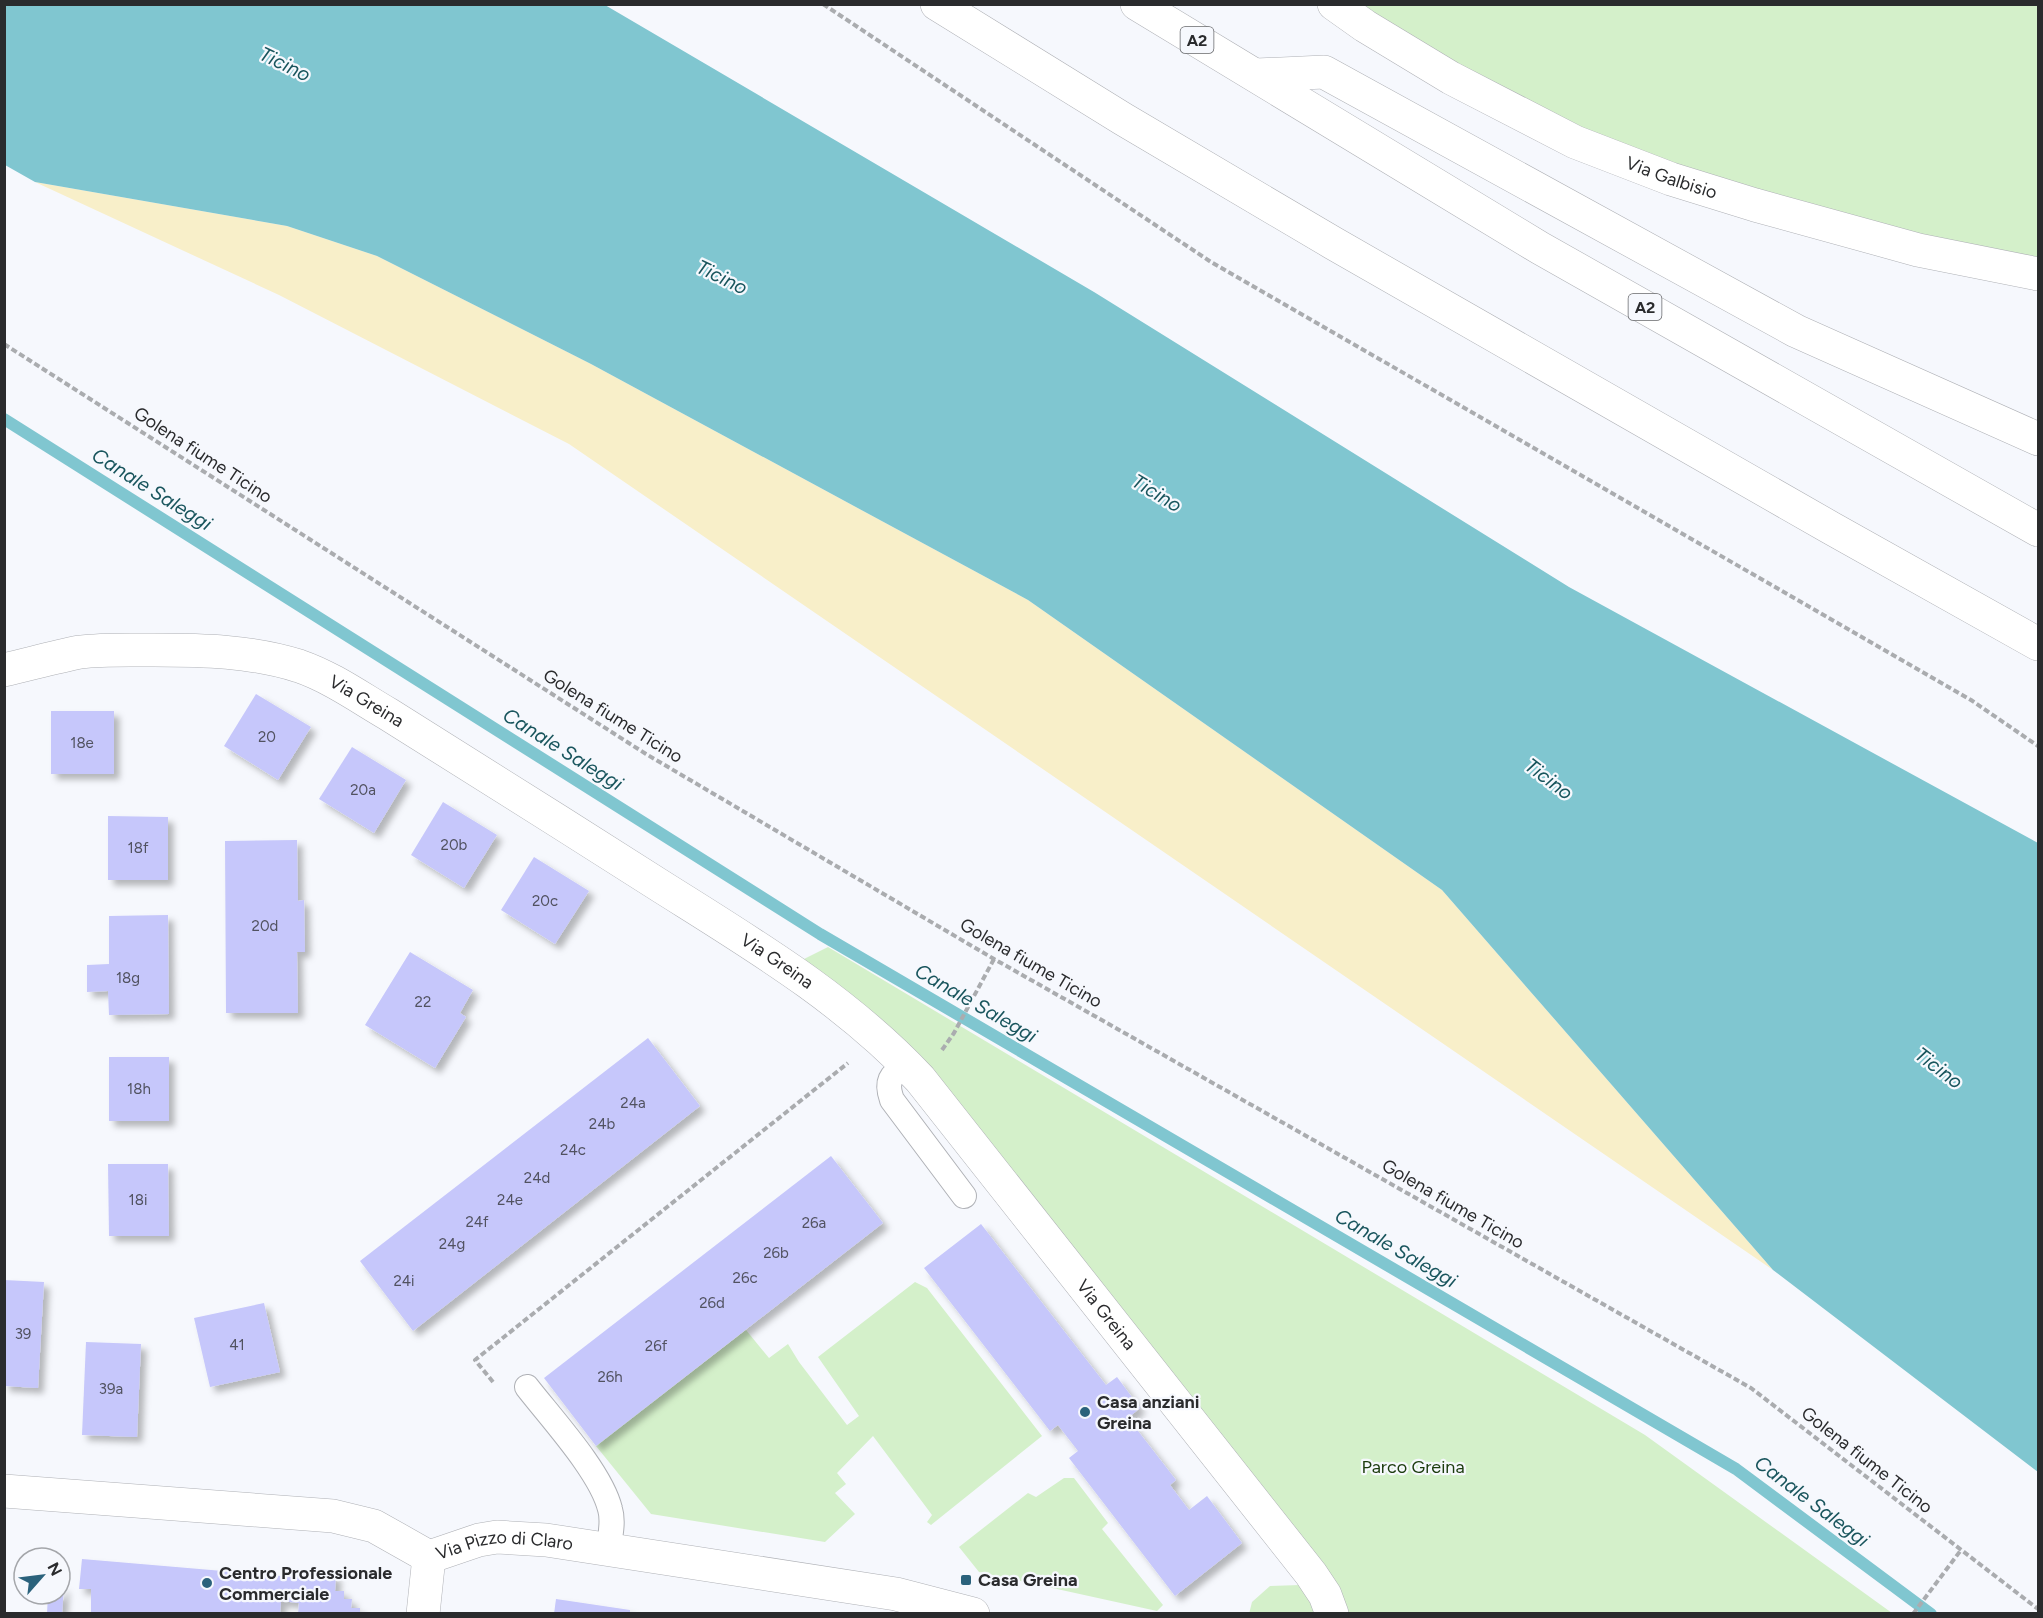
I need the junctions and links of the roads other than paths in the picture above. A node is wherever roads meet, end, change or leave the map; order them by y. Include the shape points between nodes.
1 (937, 4) edge
2 (1137, 4) edge
3 (1334, 4) edge
4 (1257, 75) junction
5 (2038, 274) edge
6 (2038, 439) edge
7 (2038, 530) edge
8 (2038, 644) edge
9 (4, 670) edge
10 (906, 1064) junction
11 (964, 1196) dead end
12 (526, 1387) dead end
13 (4, 1491) edge
14 (608, 1551) junction
15 (429, 1557) junction
16 (423, 1614) edge
17 (973, 1614) edge
18 (1332, 1614) edge

1 - 8 main road via 1333,243
2 - 4 main road, A2
3 - 5 main road, Via Galbisio via 1451,78 1575,142 1661,175 1918,250
4 - 6 main road via 1324,72 1796,331
4 - 7 main road, A2 via 1540,248
9 - 10 main road, Via Greina via 82,652 119,650 246,654 302,667 388,714 788,967 855,1017
10 - 11 lane via 889,1081 891,1100
10 - 18 main road, Via Greina via 1311,1574
12 - 14 lane via 592,1471 606,1496 612,1528
13 - 15 main road, Via Pizzo di Claro via 333,1516 374,1526
14 - 15 main road, Via Pizzo di Claro via 546,1540 497,1537 479,1539
14 - 17 main road, Via Pizzo di Claro via 896,1594
15 - 16 main road

